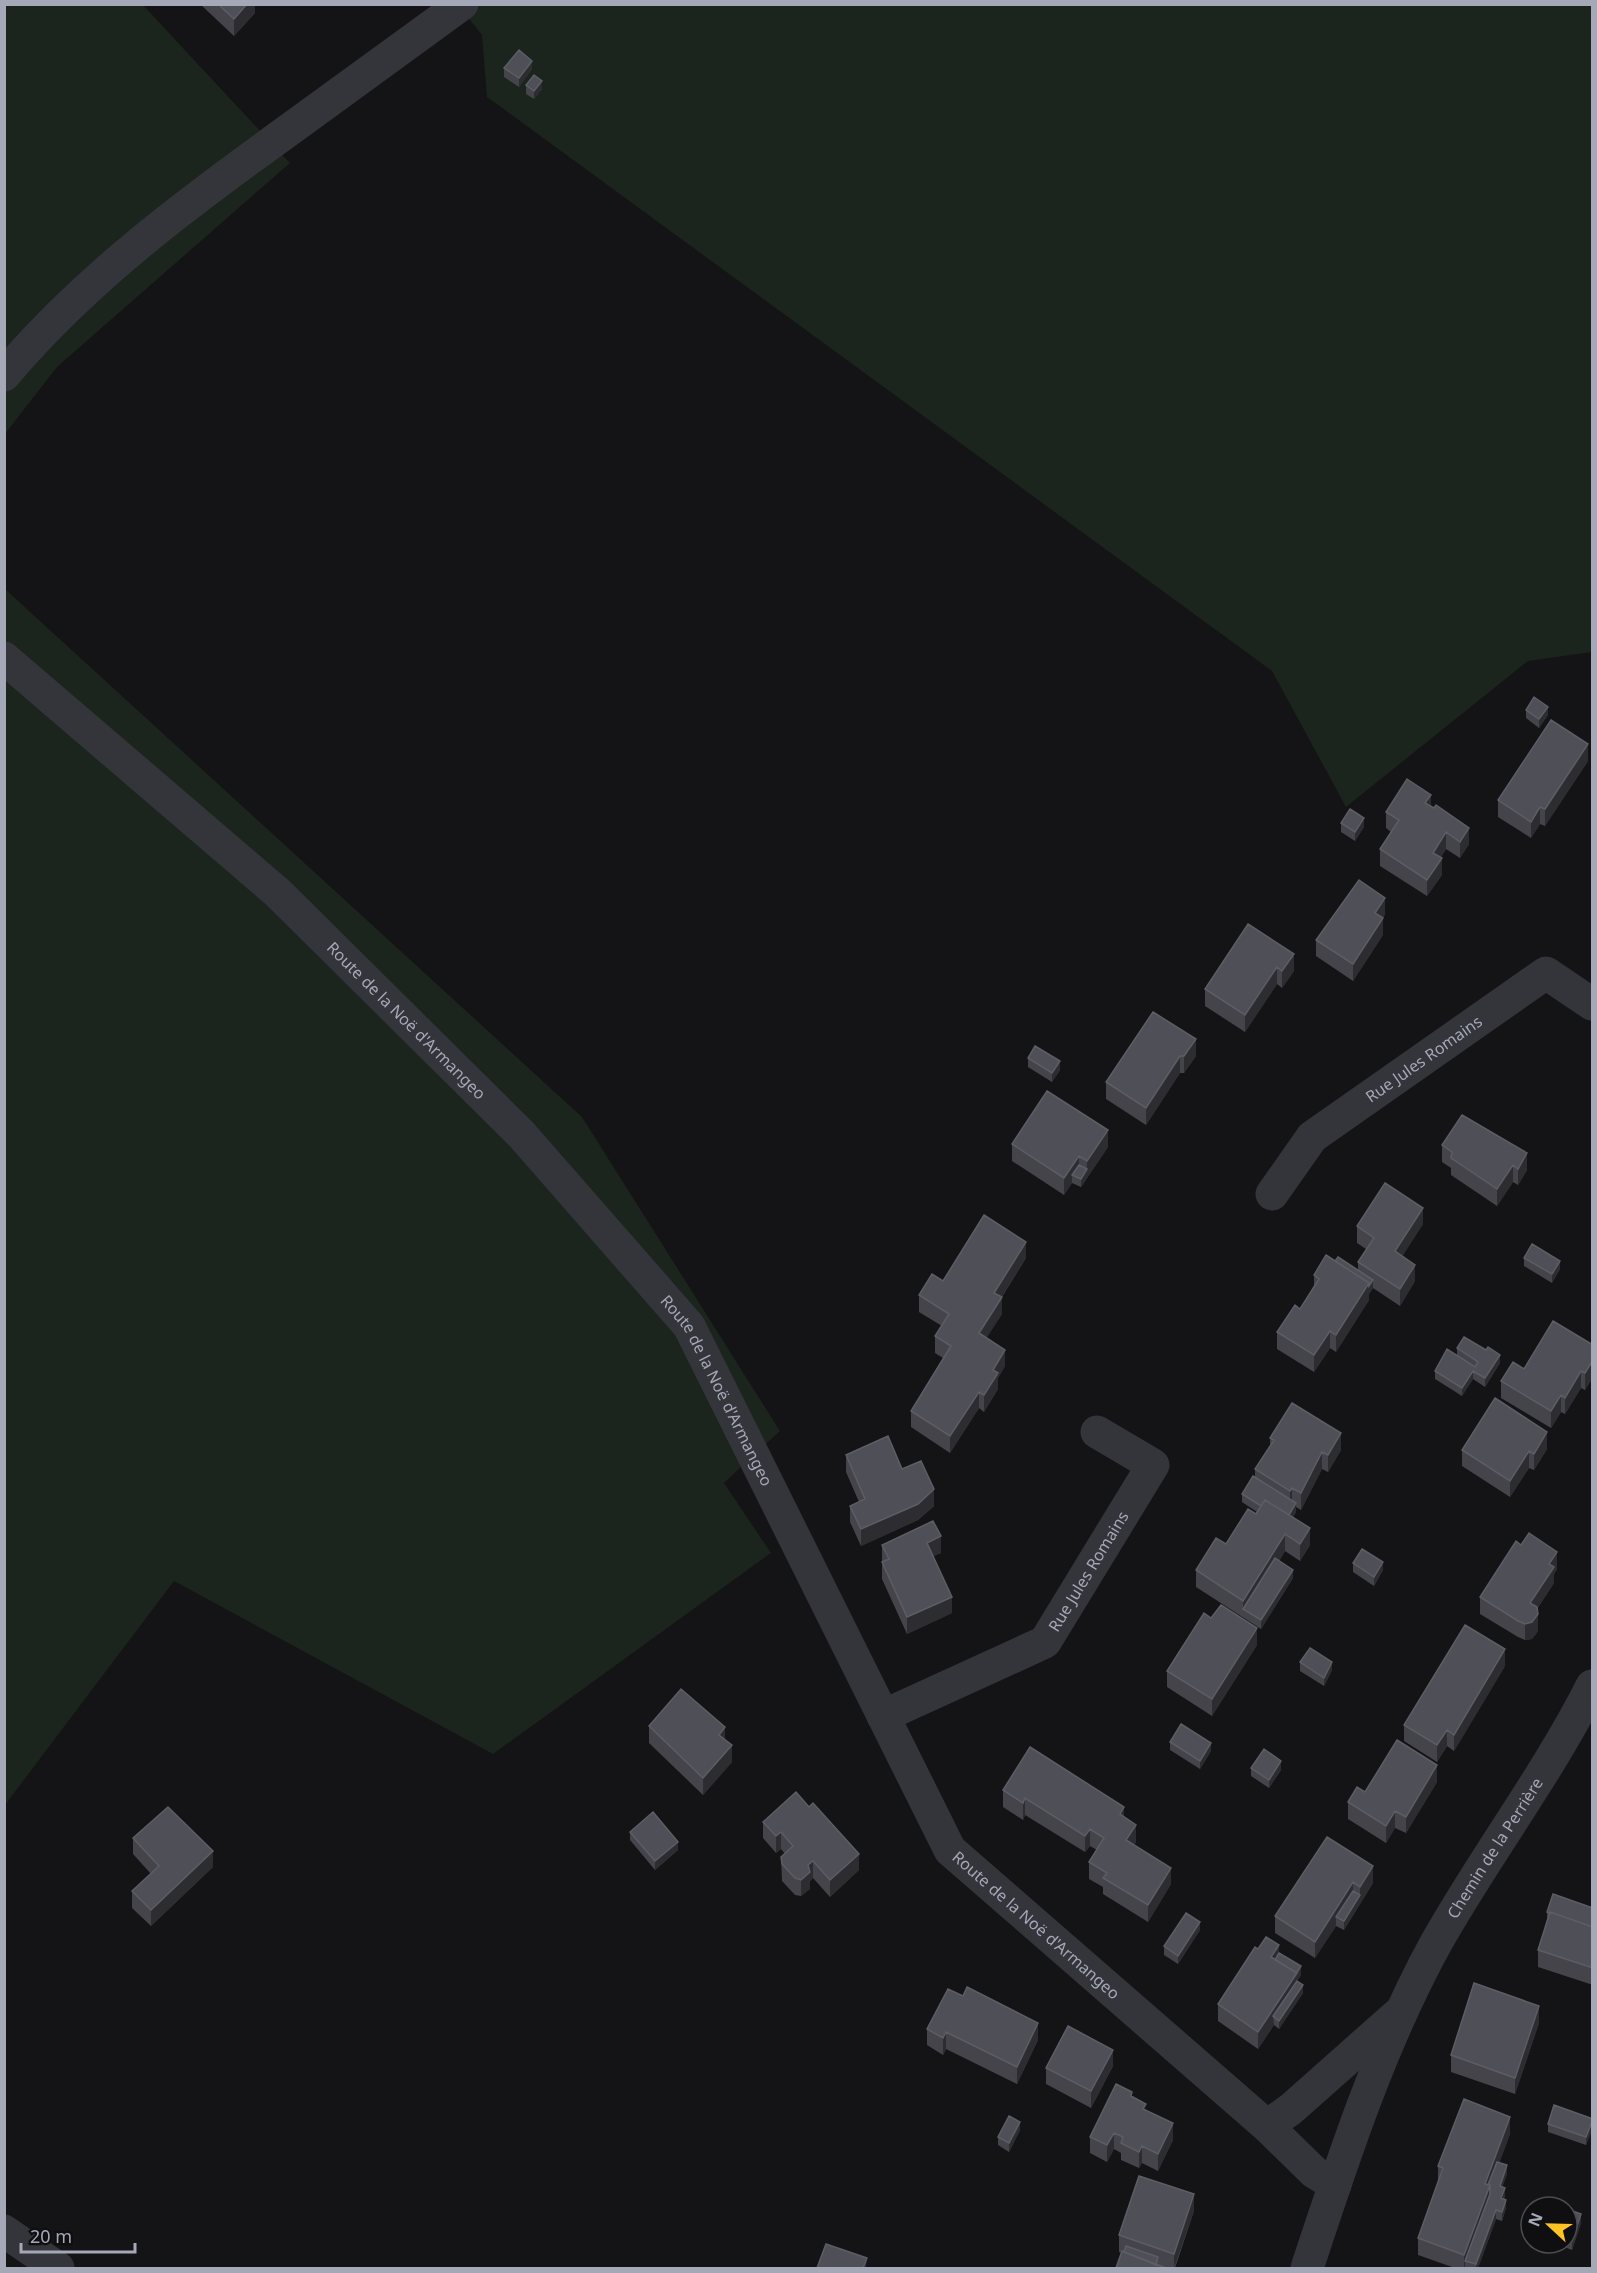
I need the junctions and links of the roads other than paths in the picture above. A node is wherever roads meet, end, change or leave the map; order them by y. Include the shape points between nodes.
1 (462, 4) edge
2 (4, 375) edge
3 (4, 658) edge
4 (1593, 1004) edge
5 (1272, 1194) dead end
6 (1097, 1432) dead end
7 (1593, 1686) edge
8 (883, 1716) junction
9 (1401, 2012) junction
10 (1267, 2126) junction
11 (1335, 2185) junction
12 (4, 2231) edge
13 (58, 2268) edge
14 (1307, 2268) edge

1 - 2 street via 202,193 128,252 41,332
3 - 8 street, Route de la Noë d'Armangeo via 278,893 522,1135 689,1326
4 - 5 street, Rue Jules Romains via 1546,973 1312,1137
6 - 8 street, Rue Jules Romains via 1153,1465 1045,1642
7 - 9 street, Chemin de la Perrière via 1437,1942
8 - 10 street, Route de la Noë d'Armangeo via 950,1850
9 - 10 street, Chemin de la Perrière
9 - 11 street, Chemin de la Perrière
10 - 11 street, Route de la Noë d'Armangeo via 1314,2172
11 - 14 street, Chemin de la Perrière
12 - 13 street

